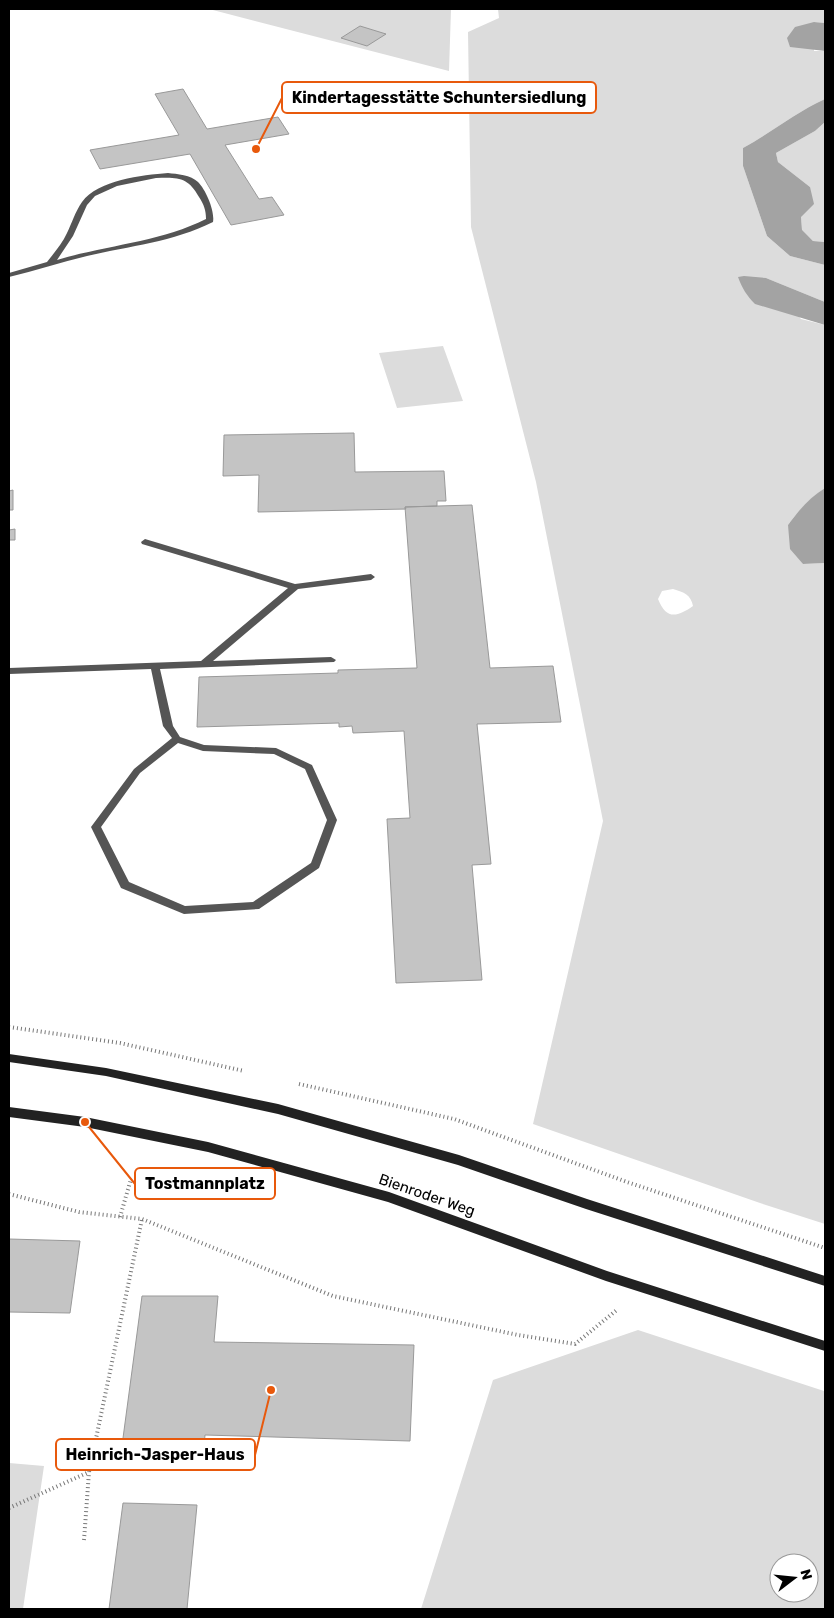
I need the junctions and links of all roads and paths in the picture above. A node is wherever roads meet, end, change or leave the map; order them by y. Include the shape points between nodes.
1 (50, 264) junction
2 (9, 276) edge
3 (145, 542) dead end
4 (371, 576) dead end
5 (295, 587) junction
6 (331, 660) dead end
7 (204, 664) junction
8 (155, 666) junction
9 (9, 671) edge
10 (177, 739) junction
11 (9, 1058) edge
12 (9, 1112) edge
13 (131, 1178) dead end
14 (9, 1194) edge
15 (717, 1213) dead end
16 (120, 1217) junction
17 (142, 1219) junction
18 (825, 1248) edge
19 (825, 1281) edge
20 (627, 1312) dead end
21 (825, 1346) edge
22 (89, 1472) junction
23 (9, 1508) edge
24 (84, 1540) dead end

1 - 1 lane via 71,233 87,199 102,189 145,179 177,176 195,183 209,208 210,220 191,231
1 - 2 lane
3 - 5 lane
4 - 5 lane
5 - 7 lane
6 - 7 lane
7 - 8 lane
8 - 9 lane
8 - 10 lane via 168,726
10 - 10 lane via 203,748 276,751 309,767 332,820 315,865 255,906 184,910 125,885 96,827 137,771
11 - 19 main road via 106,1072 278,1109 458,1160
12 - 21 main road, Bienroder Weg via 85,1122 208,1147 308,1174 389,1198 606,1276
13 - 16 path
14 - 16 path via 79,1212
15 - 18 path
16 - 17 path
17 - 20 path via 333,1296 518,1335 575,1344 617,1309
17 - 22 path
22 - 23 path
22 - 24 path

